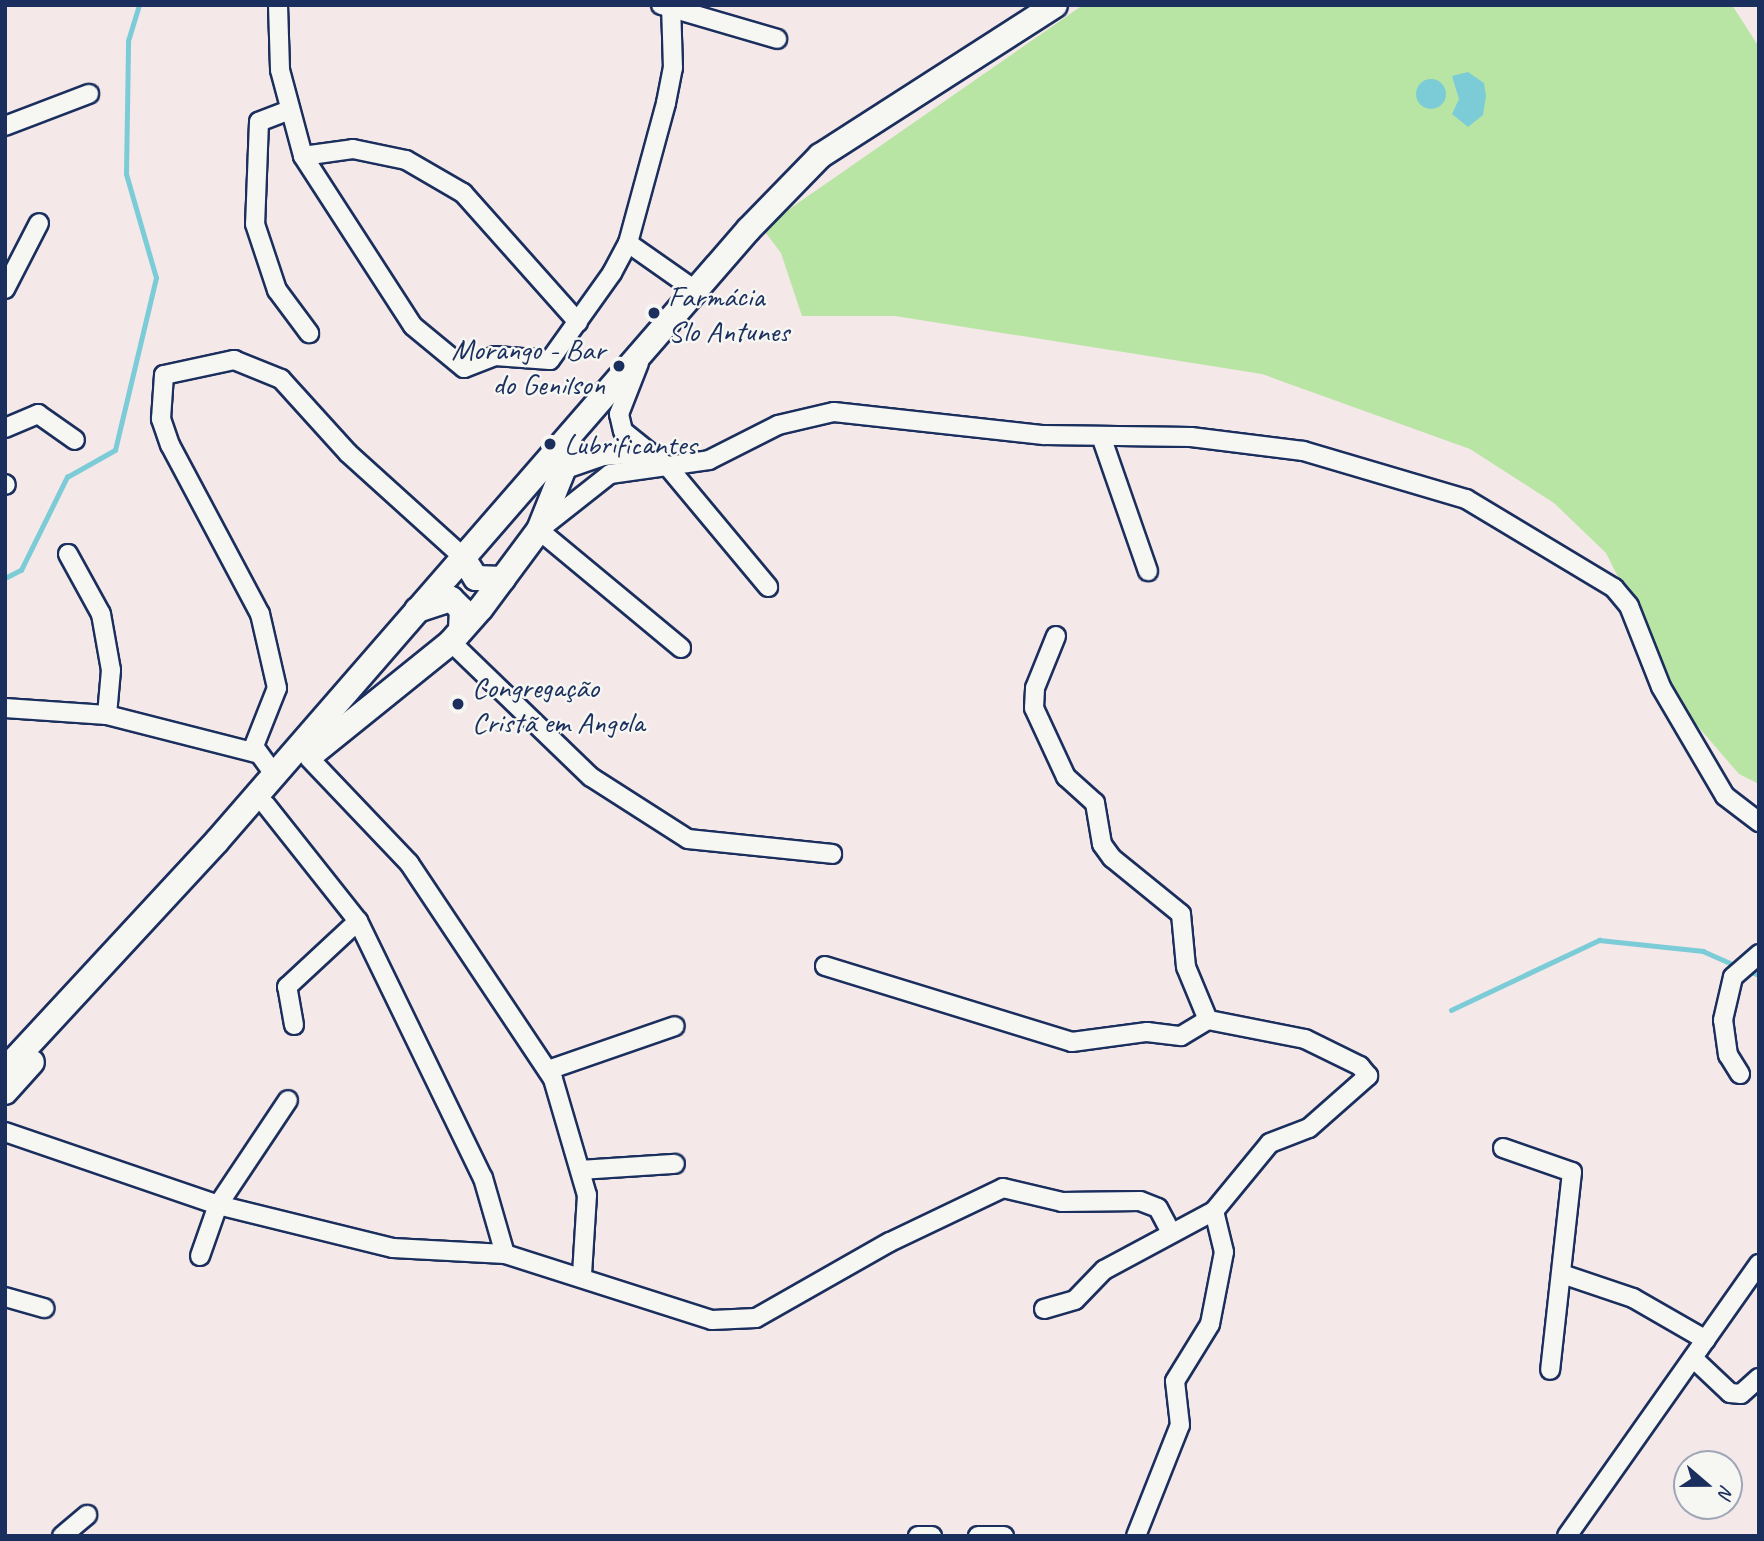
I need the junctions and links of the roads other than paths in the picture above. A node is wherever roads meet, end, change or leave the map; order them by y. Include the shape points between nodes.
1 (278, 5) edge
2 (1055, 5) edge
3 (668, 7) edge
4 (777, 39) dead end
5 (89, 94) dead end
6 (287, 111) junction
7 (5, 126) edge
8 (303, 156) junction
9 (39, 223) dead end
10 (628, 243) junction
11 (5, 289) edge
12 (698, 292) junction
13 (578, 322) junction
14 (309, 333) dead end
15 (641, 359) junction
16 (590, 413) junction
17 (5, 428) edge
18 (1102, 439) junction
19 (75, 440) dead end
20 (645, 453) junction
21 (669, 468) junction
22 (561, 470) junction
23 (526, 487) junction
24 (539, 530) junction
25 (68, 554) dead end
26 (463, 556) junction
27 (1148, 571) dead end
28 (503, 579) junction
29 (768, 587) dead end
30 (416, 611) junction
31 (456, 636) junction
32 (1056, 636) dead end
33 (681, 648) dead end
34 (5, 708) edge
35 (107, 715) junction
36 (256, 753) junction
37 (309, 758) junction
38 (274, 774) junction
39 (266, 805) junction
40 (1759, 822) edge
41 (832, 853) dead end
42 (358, 921) junction
43 (1755, 956) edge
44 (825, 966) dead end
45 (1208, 1020) junction
46 (294, 1025) dead end
47 (675, 1026) dead end
48 (5, 1070) edge
49 (548, 1070) junction
50 (1741, 1074) dead end
51 (5, 1092) edge
52 (288, 1100) dead end
53 (5, 1132) edge
54 (1503, 1149) dead end
55 (675, 1164) dead end
56 (581, 1170) junction
57 (218, 1205) junction
58 (1214, 1211) junction
59 (1171, 1232) junction
60 (505, 1254) junction
61 (200, 1256) dead end
62 (1759, 1264) edge
63 (1562, 1274) junction
64 (582, 1275) junction
65 (5, 1297) edge
66 (44, 1308) dead end
67 (1044, 1309) dead end
68 (1706, 1340) junction
69 (1693, 1359) junction
70 (1550, 1370) dead end
71 (1759, 1378) edge
72 (87, 1515) dead end
73 (62, 1536) edge
74 (918, 1536) edge
75 (932, 1536) edge
76 (978, 1536) edge
77 (1004, 1536) edge
78 (1136, 1536) edge
79 (1567, 1536) edge

1 - 6 street via 275,29
2 - 12 street via 820,156
3 - 4 street
3 - 10 street via 673,68
5 - 7 street
6 - 8 street
6 - 14 street via 260,122 255,223 277,290
8 - 13 street via 353,149 406,160 463,193
8 - 13 street via 413,326 455,365 471,366 495,356 543,363 559,352
9 - 11 street
10 - 12 street
10 - 13 street
12 - 15 street
15 - 16 street
15 - 20 street via 619,414 623,431
16 - 22 street
16 - 23 street
17 - 19 street via 38,414
18 - 21 street via 834,412 778,425 709,460
18 - 27 street
18 - 40 street via 1191,437 1303,451 1466,499 1623,596 1661,687 1725,796
20 - 21 street
20 - 22 street via 603,456
21 - 24 street via 610,474
21 - 29 street
22 - 23 street
22 - 24 street
23 - 26 street
24 - 28 street
24 - 33 street
25 - 35 street via 101,614 111,670
26 - 28 street via 476,578
26 - 30 street
26 - 36 street via 348,453 281,379 234,360 164,375 161,419 170,445 258,607 276,680
28 - 31 street
30 - 31 street via 451,599 462,610
30 - 38 street
31 - 37 street via 361,709
31 - 41 street via 591,777 688,839
32 - 45 street via 1035,688 1034,708 1066,777 1095,803 1102,844 1112,858 1181,914 1186,967
34 - 35 street
35 - 36 street
36 - 38 street
37 - 39 street
37 - 49 street via 409,863
38 - 48 street
39 - 42 street
39 - 51 street
42 - 46 street via 287,988
42 - 60 street via 483,1178
43 - 50 street via 1733,977 1723,1037
44 - 45 street via 1072,1042 1147,1032 1181,1036
45 - 58 street via 1305,1039 1360,1066 1367,1076 1309,1128 1270,1143
47 - 49 street
49 - 56 street
52 - 57 street
53 - 57 street
54 - 63 street via 1572,1172
55 - 56 street
56 - 64 street via 588,1219
57 - 60 street via 393,1248
57 - 61 street
58 - 59 street
58 - 78 street via 1224,1252 1210,1324 1175,1381 1180,1425
59 - 64 street via 1158,1208 1140,1201 1062,1202 1007,1187 890,1242 756,1318 690,1315
59 - 67 street via 1104,1270 1075,1300
60 - 64 street
62 - 68 street
63 - 68 street via 1633,1298
63 - 70 street
65 - 66 street
68 - 69 street
69 - 71 street via 1730,1393 1741,1394
69 - 79 street
72 - 73 street
74 - 75 street
76 - 77 street

